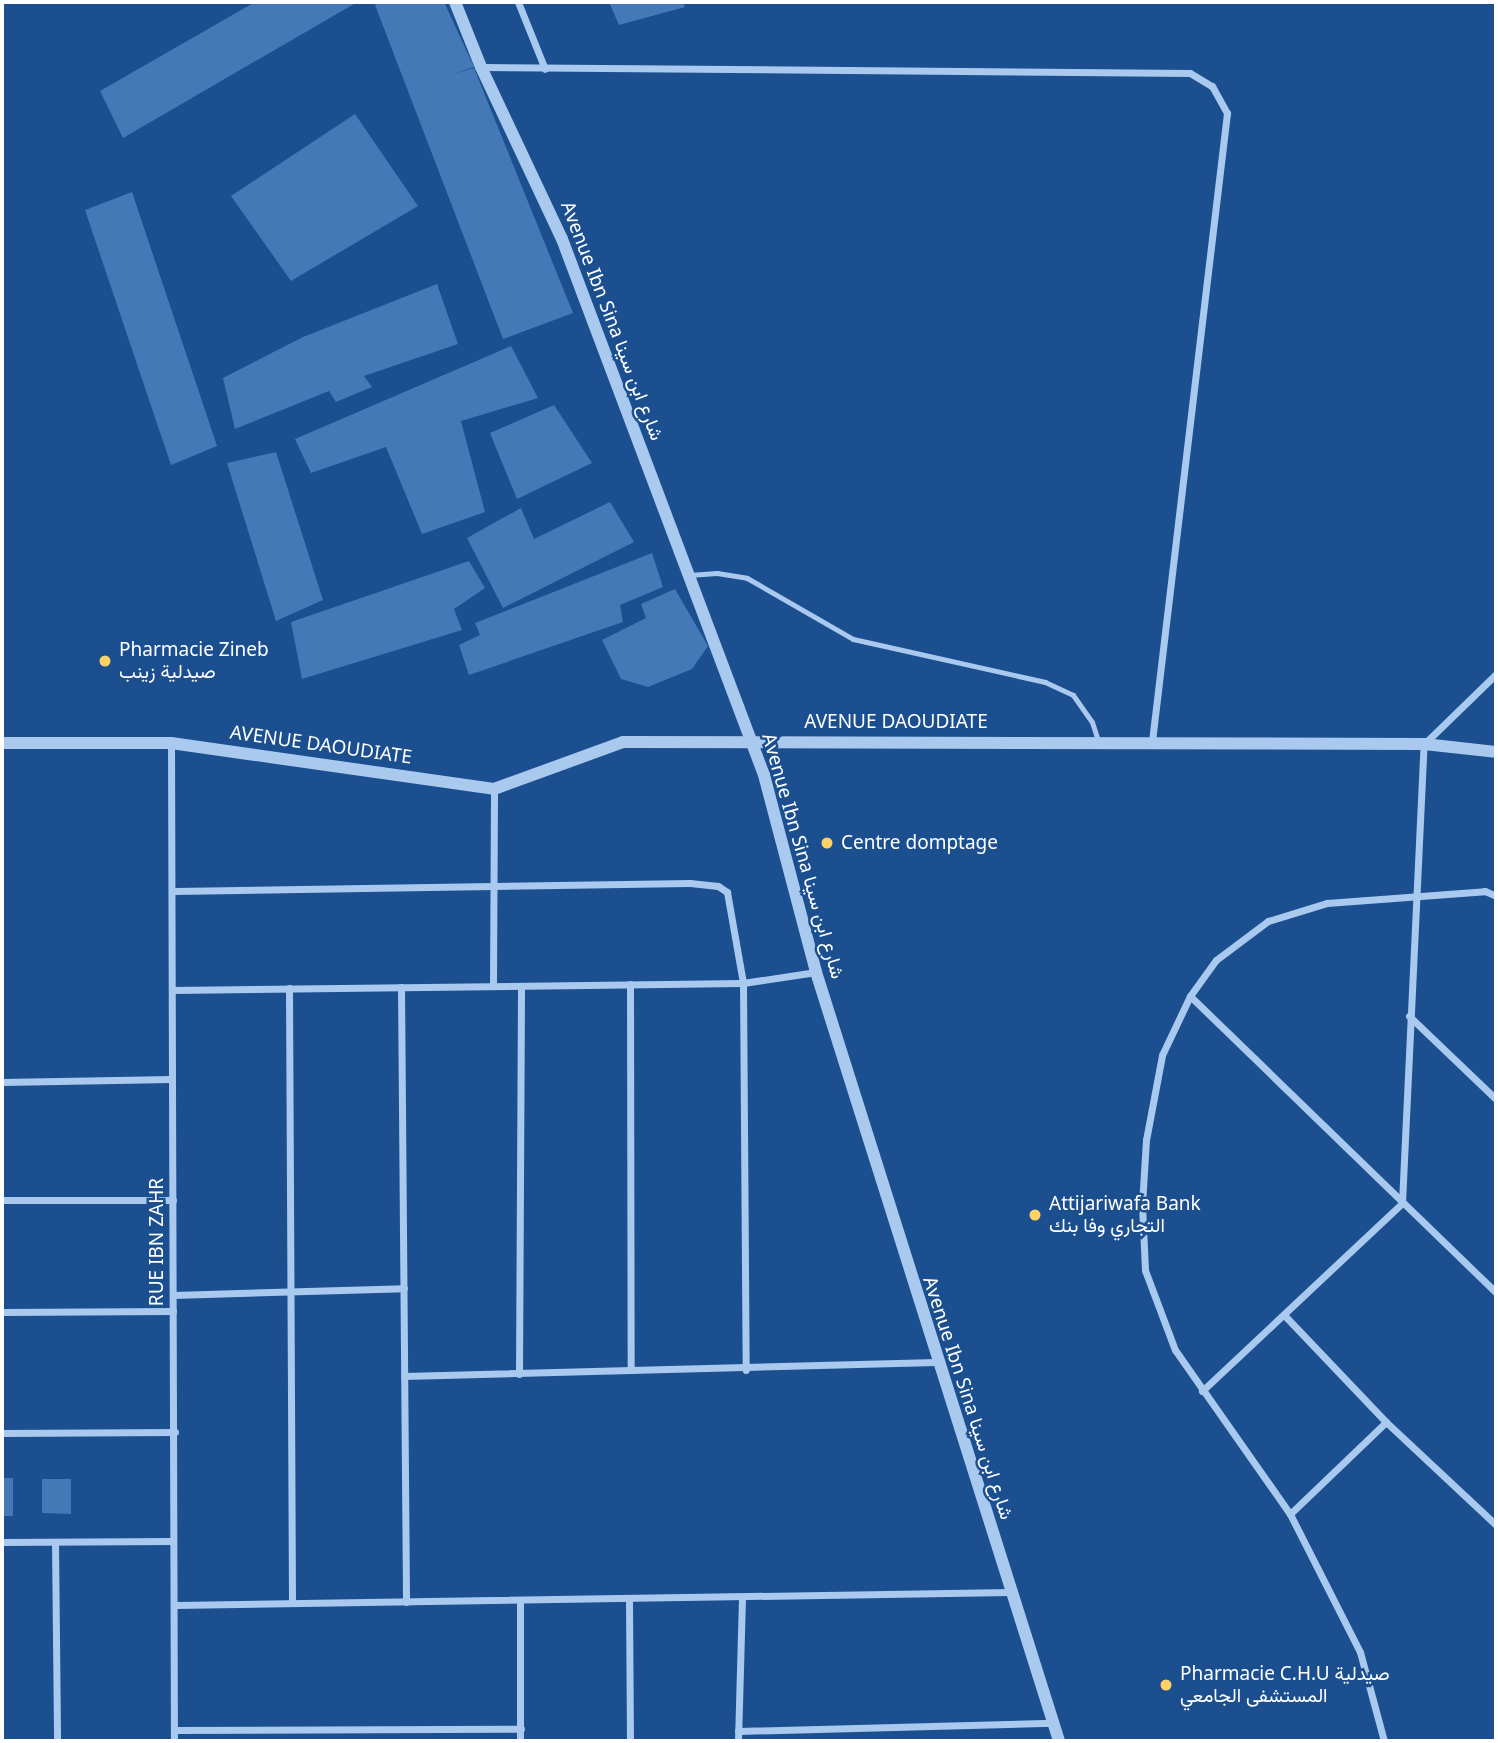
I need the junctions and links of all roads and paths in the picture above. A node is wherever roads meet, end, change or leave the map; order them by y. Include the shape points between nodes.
1 (455, 2) edge
2 (518, 2) edge
3 (481, 67) junction
4 (545, 69) junction
5 (689, 575) junction
6 (1496, 674) edge
7 (751, 741) junction
8 (1098, 741) junction
9 (1152, 741) junction
10 (2, 743) edge
11 (171, 743) junction
12 (1424, 744) junction
13 (1496, 752) edge
14 (494, 789) junction
15 (497, 886) junction
16 (174, 891) junction
17 (1413, 895) junction
18 (1496, 896) edge
19 (816, 972) junction
20 (743, 983) junction
21 (630, 984) junction
22 (493, 986) junction
23 (521, 986) junction
24 (401, 987) junction
25 (289, 988) junction
26 (172, 990) junction
27 (1190, 996) junction
28 (1409, 1016) junction
29 (173, 1079) junction
30 (2, 1082) edge
31 (1496, 1099) edge
32 (2, 1200) edge
33 (173, 1200) junction
34 (1402, 1203) junction
35 (404, 1288) junction
36 (289, 1292) junction
37 (1496, 1293) edge
38 (173, 1294) junction
39 (173, 1311) junction
40 (2, 1312) edge
41 (1286, 1317) junction
42 (936, 1362) junction
43 (631, 1370) junction
44 (746, 1370) junction
45 (519, 1374) junction
46 (404, 1376) junction
47 (1202, 1391) junction
48 (1386, 1422) junction
49 (175, 1432) junction
50 (2, 1433) edge
51 (1290, 1514) junction
52 (1496, 1525) edge
53 (173, 1541) junction
54 (2, 1542) edge
55 (55, 1542) junction
56 (1011, 1592) junction
57 (742, 1597) junction
58 (629, 1599) junction
59 (520, 1600) junction
60 (406, 1602) junction
61 (292, 1603) junction
62 (176, 1605) junction
63 (1053, 1723) junction
64 (521, 1729) junction
65 (174, 1730) junction
66 (738, 1731) junction
67 (57, 1741) edge
68 (174, 1741) edge
69 (520, 1741) edge
70 (630, 1741) edge
71 (738, 1741) edge
72 (1059, 1741) edge
73 (1384, 1741) edge

1 - 3 street, Avenue Ibn Sina شارع ابن سينا
2 - 4 street
3 - 4 street
3 - 5 street, Avenue Ibn Sina شارع ابن سينا via 562,239
4 - 9 street via 1190,74 1212,86 1227,113
5 - 7 street, Avenue Ibn Sina شارع ابن سينا
5 - 8 lane via 747,578 852,639 1045,682 1073,695 1092,722
6 - 12 street
7 - 8 street, AVENUE DAOUDIATE
7 - 14 street, AVENUE DAOUDIATE via 623,742
7 - 19 street, Avenue Ibn Sina شارع ابن سينا
8 - 9 street, AVENUE DAOUDIATE
9 - 12 street, AVENUE DAOUDIATE
10 - 11 street, AVENUE DAOUDIATE
11 - 14 street, AVENUE DAOUDIATE
11 - 16 street, RUE IBN ZAHR
12 - 13 street, AVENUE DAOUDIATE
12 - 17 street
14 - 15 street
15 - 16 street
15 - 20 street via 718,886 727,892 732,911
15 - 22 street
16 - 26 street, RUE IBN ZAHR
17 - 18 street via 1485,891
17 - 27 street via 1327,903 1268,921 1216,960
17 - 28 street
19 - 20 street
19 - 42 street, Avenue Ibn Sina شارع ابن سينا
20 - 21 street
20 - 44 street
21 - 23 street
21 - 43 street
22 - 23 street
22 - 24 street
23 - 45 street
24 - 25 street
24 - 35 street
25 - 26 street
25 - 36 street
26 - 29 street, RUE IBN ZAHR
27 - 34 street
27 - 47 street via 1162,1055 1146,1140 1142,1205 1145,1270 1175,1350
28 - 31 street
28 - 34 street
29 - 30 street
29 - 33 street, RUE IBN ZAHR
32 - 33 street
33 - 38 street, RUE IBN ZAHR
34 - 37 street
34 - 41 street
35 - 36 street
35 - 46 street
36 - 38 street
36 - 61 street
38 - 39 street, RUE IBN ZAHR
39 - 40 street
39 - 49 street, RUE IBN ZAHR
41 - 47 street
41 - 48 street
42 - 44 street
42 - 56 street, Avenue Ibn Sina شارع ابن سينا
43 - 44 street
43 - 45 street
45 - 46 street
46 - 60 street
47 - 51 street
48 - 51 street
48 - 52 street
49 - 50 street
49 - 53 street, RUE IBN ZAHR
51 - 73 street via 1360,1652
53 - 55 street
53 - 62 street, RUE IBN ZAHR
54 - 55 street
55 - 67 street
56 - 57 street
56 - 63 street, Avenue Ibn Sina شارع ابن سينا
57 - 58 street
57 - 66 street
58 - 59 street
58 - 70 street
59 - 60 street
59 - 64 street
60 - 61 street
61 - 62 street
62 - 65 street, RUE IBN ZAHR
63 - 66 street
63 - 72 street, Avenue Ibn Sina شارع ابن سينا
64 - 65 street
64 - 69 street
65 - 68 street, RUE IBN ZAHR
66 - 71 street

